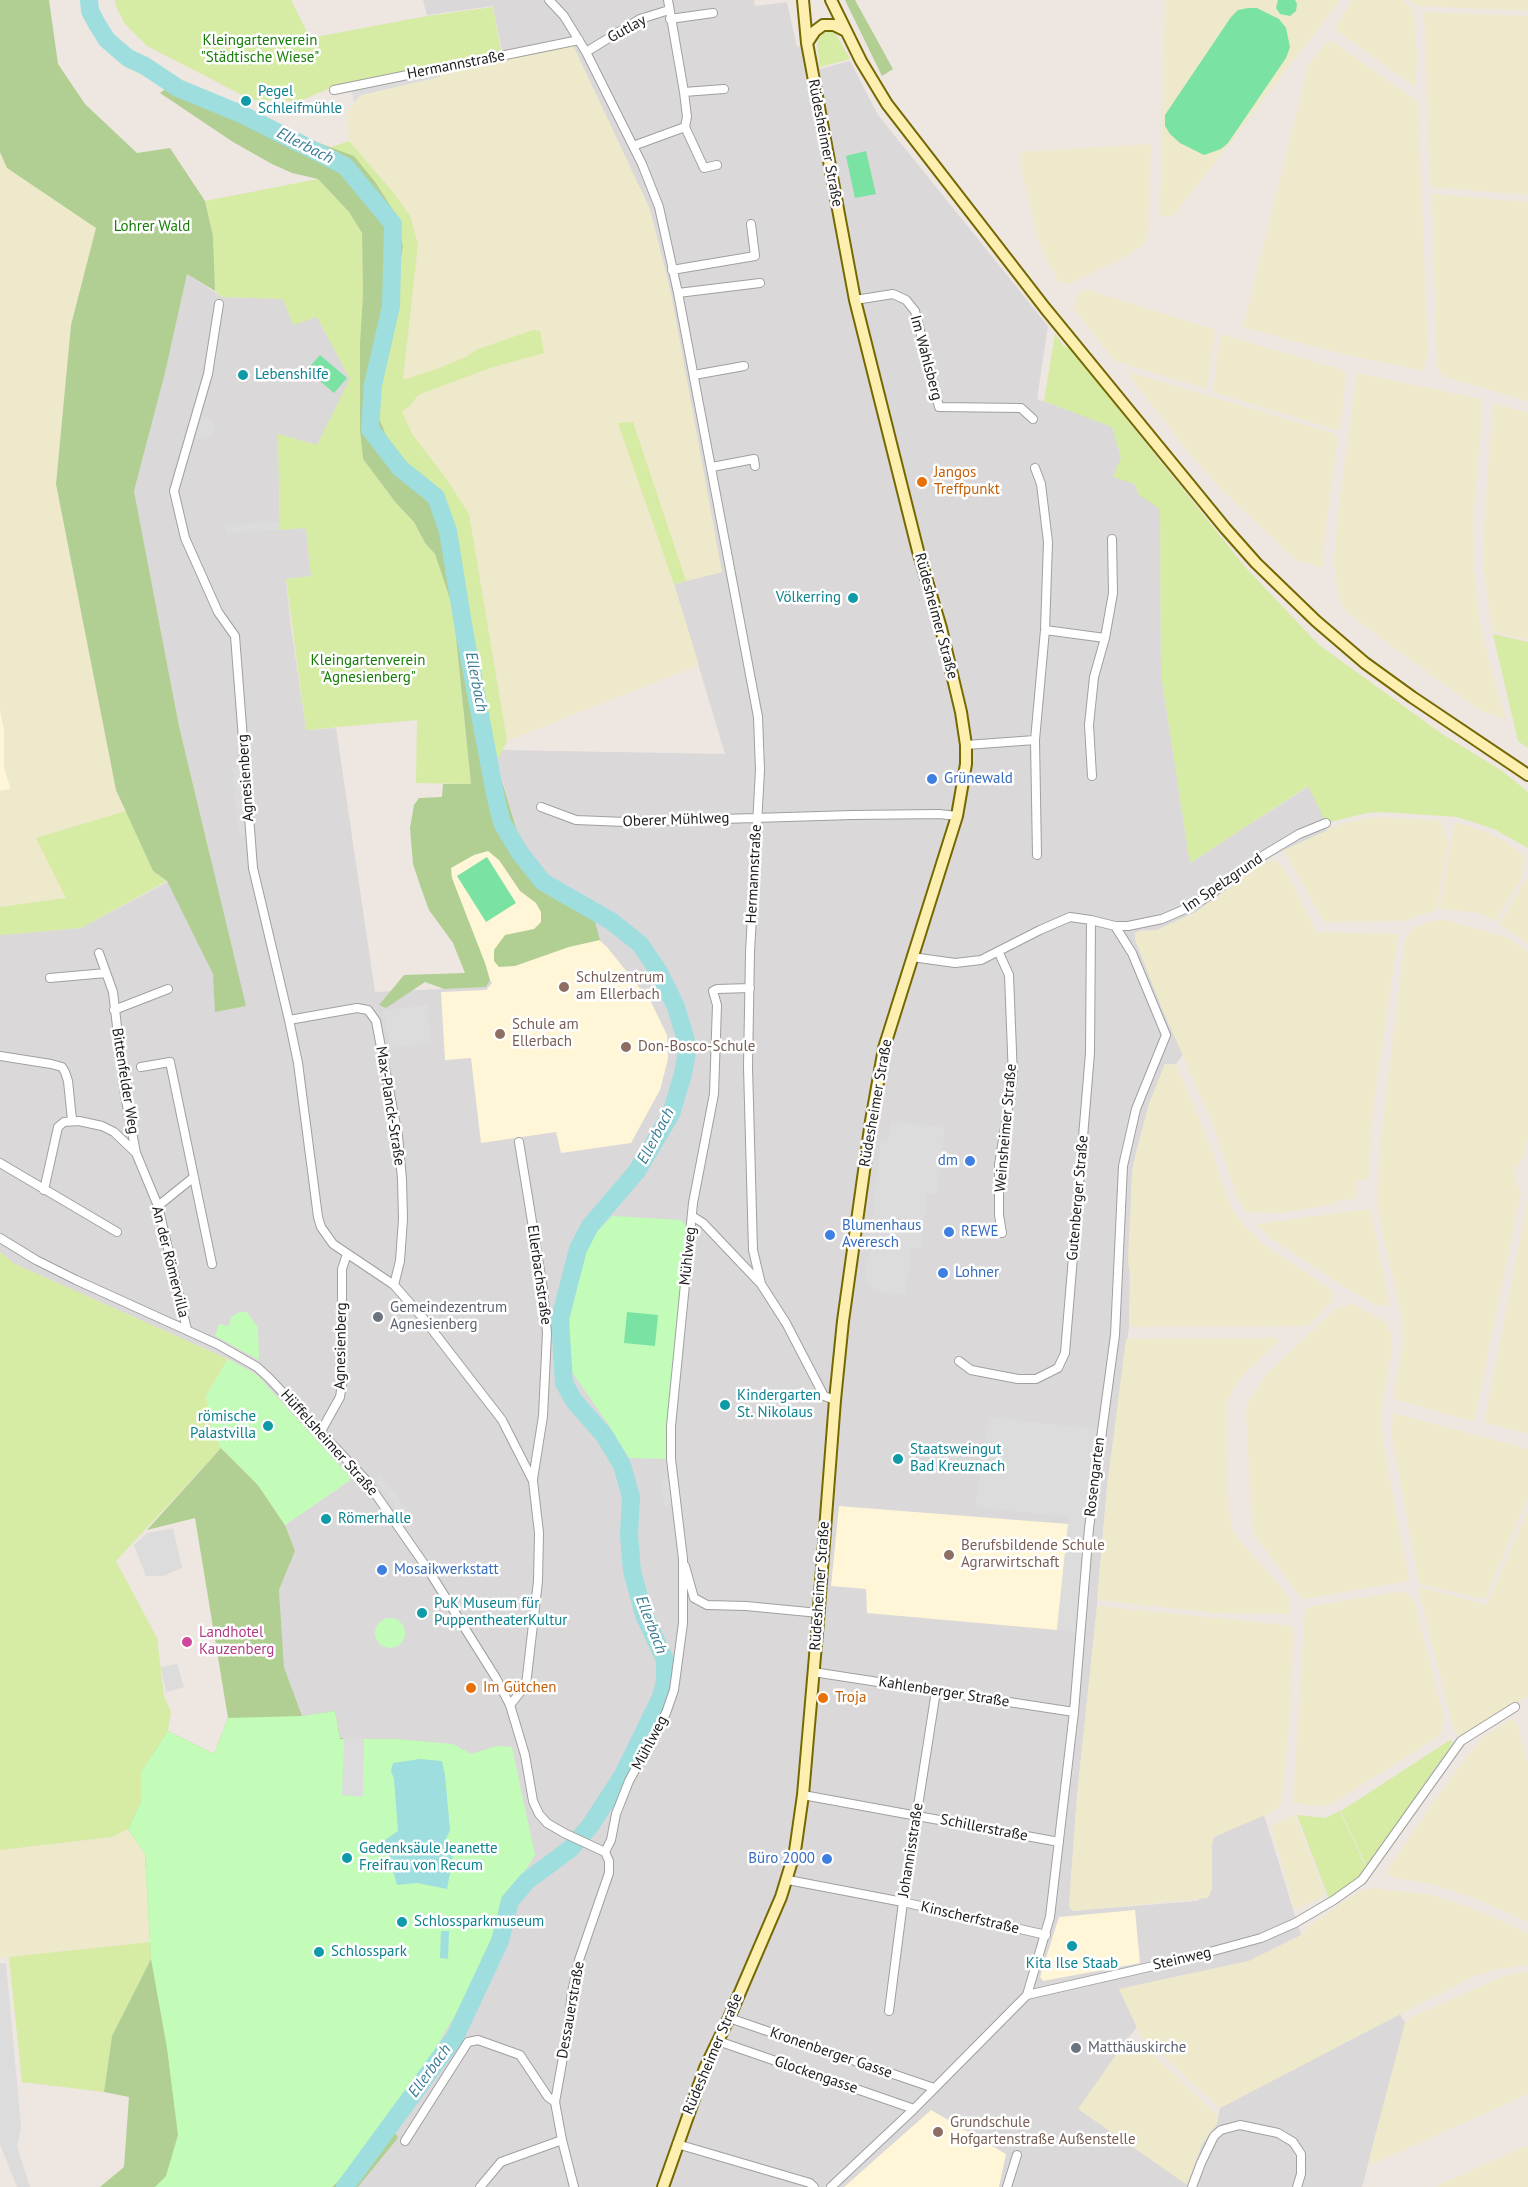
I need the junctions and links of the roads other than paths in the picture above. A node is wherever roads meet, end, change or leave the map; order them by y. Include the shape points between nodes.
1 (549, 0) edge
2 (668, 0) edge
3 (796, 0) edge
4 (803, 0) edge
5 (831, 0) edge
6 (713, 13) dead end
7 (670, 14) junction
8 (803, 20) junction
9 (846, 31) junction
10 (579, 40) junction
11 (807, 43) junction
12 (586, 52) junction
13 (724, 89) dead end
14 (334, 90) dead end
15 (684, 92) junction
16 (685, 127) junction
17 (633, 146) junction
18 (717, 165) dead end
19 (751, 224) dead end
20 (672, 270) junction
21 (760, 283) dead end
22 (678, 293) junction
23 (855, 300) junction
24 (219, 304) dead end
25 (744, 366) dead end
26 (694, 375) junction
27 (1034, 419) dead end
28 (755, 466) dead end
29 (712, 467) junction
30 (1035, 468) dead end
31 (1112, 538) dead end
32 (1045, 630) junction
33 (1105, 638) junction
34 (1035, 740) junction
35 (966, 745) junction
36 (1528, 775) edge
37 (1092, 776) dead end
38 (541, 807) dead end
39 (957, 816) junction
40 (757, 818) junction
41 (1326, 823) dead end
42 (1037, 855) dead end
43 (1091, 920) junction
44 (1114, 926) junction
45 (999, 952) junction
46 (99, 953) dead end
47 (912, 957) junction
48 (106, 973) junction
49 (50, 978) dead end
50 (750, 988) junction
51 (168, 989) dead end
52 (114, 1010) junction
53 (289, 1020) junction
54 (0, 1056) edge
55 (141, 1067) dead end
56 (72, 1120) junction
57 (519, 1142) dead end
58 (136, 1153) junction
59 (0, 1163) edge
60 (194, 1177) junction
61 (44, 1191) junction
62 (158, 1206) junction
63 (692, 1216) junction
64 (117, 1232) dead end
65 (1002, 1233) dead end
66 (0, 1238) edge
67 (347, 1254) junction
68 (212, 1264) dead end
69 (394, 1284) junction
70 (761, 1284) junction
71 (187, 1330) junction
72 (959, 1361) dead end
73 (834, 1400) junction
74 (320, 1433) junction
75 (533, 1480) junction
76 (682, 1559) junction
77 (819, 1613) junction
78 (813, 1672) junction
79 (936, 1691) junction
80 (510, 1705) junction
81 (1515, 1707) dead end
82 (1074, 1712) junction
83 (803, 1795) junction
84 (916, 1815) junction
85 (1059, 1842) junction
86 (605, 1852) junction
87 (788, 1880) junction
88 (903, 1902) junction
89 (1046, 1935) junction
90 (1027, 1995) junction
91 (889, 2011) dead end
92 (729, 2018) junction
93 (718, 2041) junction
94 (934, 2088) junction
95 (555, 2102) junction
96 (914, 2109) junction
97 (562, 2140) junction
98 (405, 2141) dead end
99 (677, 2144) junction
100 (1017, 2155) dead end
101 (480, 2187) edge
102 (574, 2187) edge
103 (663, 2187) edge
104 (814, 2187) edge
105 (831, 2187) edge
106 (1007, 2187) edge
107 (1192, 2187) edge
108 (1297, 2187) edge

1 - 10 street, Hermannstraße
2 - 7 street, Gutlay
3 - 8 street, Rüdesheimer Straße
4 - 8 street, Rüdesheimer Straße
5 - 9 street
6 - 7 street, Gutlay
7 - 12 street, Gutlay via 640,19
7 - 15 street, Gutlay
8 - 11 street, Rüdesheimer Straße
9 - 11 street via 823,25
9 - 36 street via 886,104 1052,316 1256,562 1365,663
10 - 12 street, Hermannstraße
10 - 14 street, Hermannstraße
11 - 23 street, Rüdesheimer Straße
12 - 17 street, Hermannstraße
13 - 15 street
15 - 16 street, Gutlay
16 - 17 street
16 - 18 street, Gutlay via 704,168
17 - 20 street, Hermannstraße via 659,207
19 - 20 street via 755,256
20 - 22 street, Hermannstraße
21 - 22 street
22 - 26 street, Hermannstraße
23 - 27 street, Im Wahlsberg via 892,294 906,300 915,311 939,407 1022,408
23 - 35 street, Rüdesheimer Straße via 962,712
24 - 53 street, Agnesienberg via 208,374 174,491 185,538 218,612 235,636 253,868
25 - 26 street
26 - 29 street, Hermannstraße
28 - 29 street via 754,459
29 - 40 street, Hermannstraße via 758,717
30 - 32 street via 1041,484 1048,542
31 - 33 street via 1113,593
32 - 33 street
32 - 34 street
33 - 37 street via 1094,676 1090,715
34 - 35 street
34 - 42 street
35 - 39 street, Rüdesheimer Straße
38 - 40 street, Oberer Mühlweg via 582,821
39 - 40 street, Oberer Mühlweg
39 - 47 street, Rüdesheimer Straße
40 - 50 street, Hermannstraße
41 - 44 street, Im Spelzgrund via 1276,847 1180,913
43 - 44 street, Im Spelzgrund
43 - 45 street, Im Spelzgrund via 1061,920
43 - 72 street, Gutenberger Straße via 1090,1053 1065,1353 1058,1368 1036,1379 971,1370
44 - 82 street, Rosengarten via 1132,953 1166,1035 1136,1109 1123,1166 1114,1345 1089,1528
45 - 47 street, Im Spelzgrund via 967,963
45 - 65 street, Weinsheimer Straße via 1010,975 1013,1077 999,1165
46 - 48 street, Bittenfelder Weg
47 - 73 street, Rüdesheimer Straße via 884,1048 871,1121
48 - 49 street
48 - 52 street, Bittenfelder Weg
50 - 63 street, Mühlweg via 713,991 717,1005 714,1094
50 - 70 street, Hermannstraße via 753,1250
51 - 52 street, Bittenfelder Weg
52 - 58 street, Bittenfelder Weg via 124,1095
53 - 67 street, Agnesienberg via 318,1217 333,1244
53 - 69 street, Max-Planck-Straße via 357,1008 368,1010 376,1021 402,1179 400,1261
54 - 56 street via 62,1067 68,1081
55 - 60 street via 170,1062
56 - 58 street, An der Römervilla via 109,1129
56 - 61 street via 58,1127
57 - 75 street, Ellerbachstraße via 547,1333 543,1416
58 - 62 street, An der Römervilla
59 - 61 street
60 - 62 street
60 - 68 street
61 - 64 street
62 - 71 street, An der Römervilla
63 - 70 street, Hermannstraße
63 - 76 street, Mühlweg via 671,1426
66 - 71 street, Hüffelsheimer Straße via 36,1260
67 - 69 street, Agnesienberg
67 - 74 street, Agnesienberg via 342,1269 342,1384 340,1397
69 - 75 street, Agnesienberg via 490,1402
70 - 73 street, Hermannstraße via 824,1396
71 - 74 street, Hüffelsheimer Straße via 257,1367
73 - 77 street, Rüdesheimer Straße
74 - 80 street, Hüffelsheimer Straße via 364,1479 388,1512 429,1571
75 - 80 street via 539,1533 538,1581 526,1684
76 - 77 street, Mühlweg via 694,1598 707,1605
76 - 86 street, Mühlweg via 683,1623 674,1690 629,1782
77 - 78 street, Rüdesheimer Straße
78 - 79 street, Kahlenberger Straße
78 - 83 street, Rüdesheimer Straße
79 - 82 street, Kahlenberger Straße
79 - 84 street, Johannisstraße
80 - 86 street, Hüffelsheimer Straße via 539,1814 564,1833
81 - 90 street, Steinweg via 1461,1741 1362,1880 1334,1900 1261,1938
82 - 85 street, Rosengarten
83 - 84 street, Schillerstraße
83 - 87 street, Rüdesheimer Straße
84 - 85 street, Schillerstraße
84 - 88 street, Johannisstraße
85 - 89 street, Rosengarten
86 - 95 street, Dessauerstraße via 609,1873 579,1960
87 - 88 street, Kinscherfstraße
87 - 92 street, Rüdesheimer Straße
88 - 89 street, Kinscherfstraße
88 - 91 street, Johannisstraße
89 - 90 street, Rosengarten
90 - 94 street
92 - 93 street, Rüdesheimer Straße
92 - 94 street, Kronenberger Gasse
93 - 96 street, Glockengasse
93 - 99 street, Rüdesheimer Straße
94 - 96 street
95 - 97 street, Dessauerstraße
95 - 98 street, Dessauerstraße via 520,2055 478,2040 468,2042
96 - 105 street
97 - 101 street via 501,2162
97 - 102 street, Dessauerstraße
99 - 103 street, Rüdesheimer Straße
99 - 104 street
100 - 106 street
107 - 108 street via 1214,2136 1240,2125 1278,2133 1293,2142 1301,2154 1302,2165

